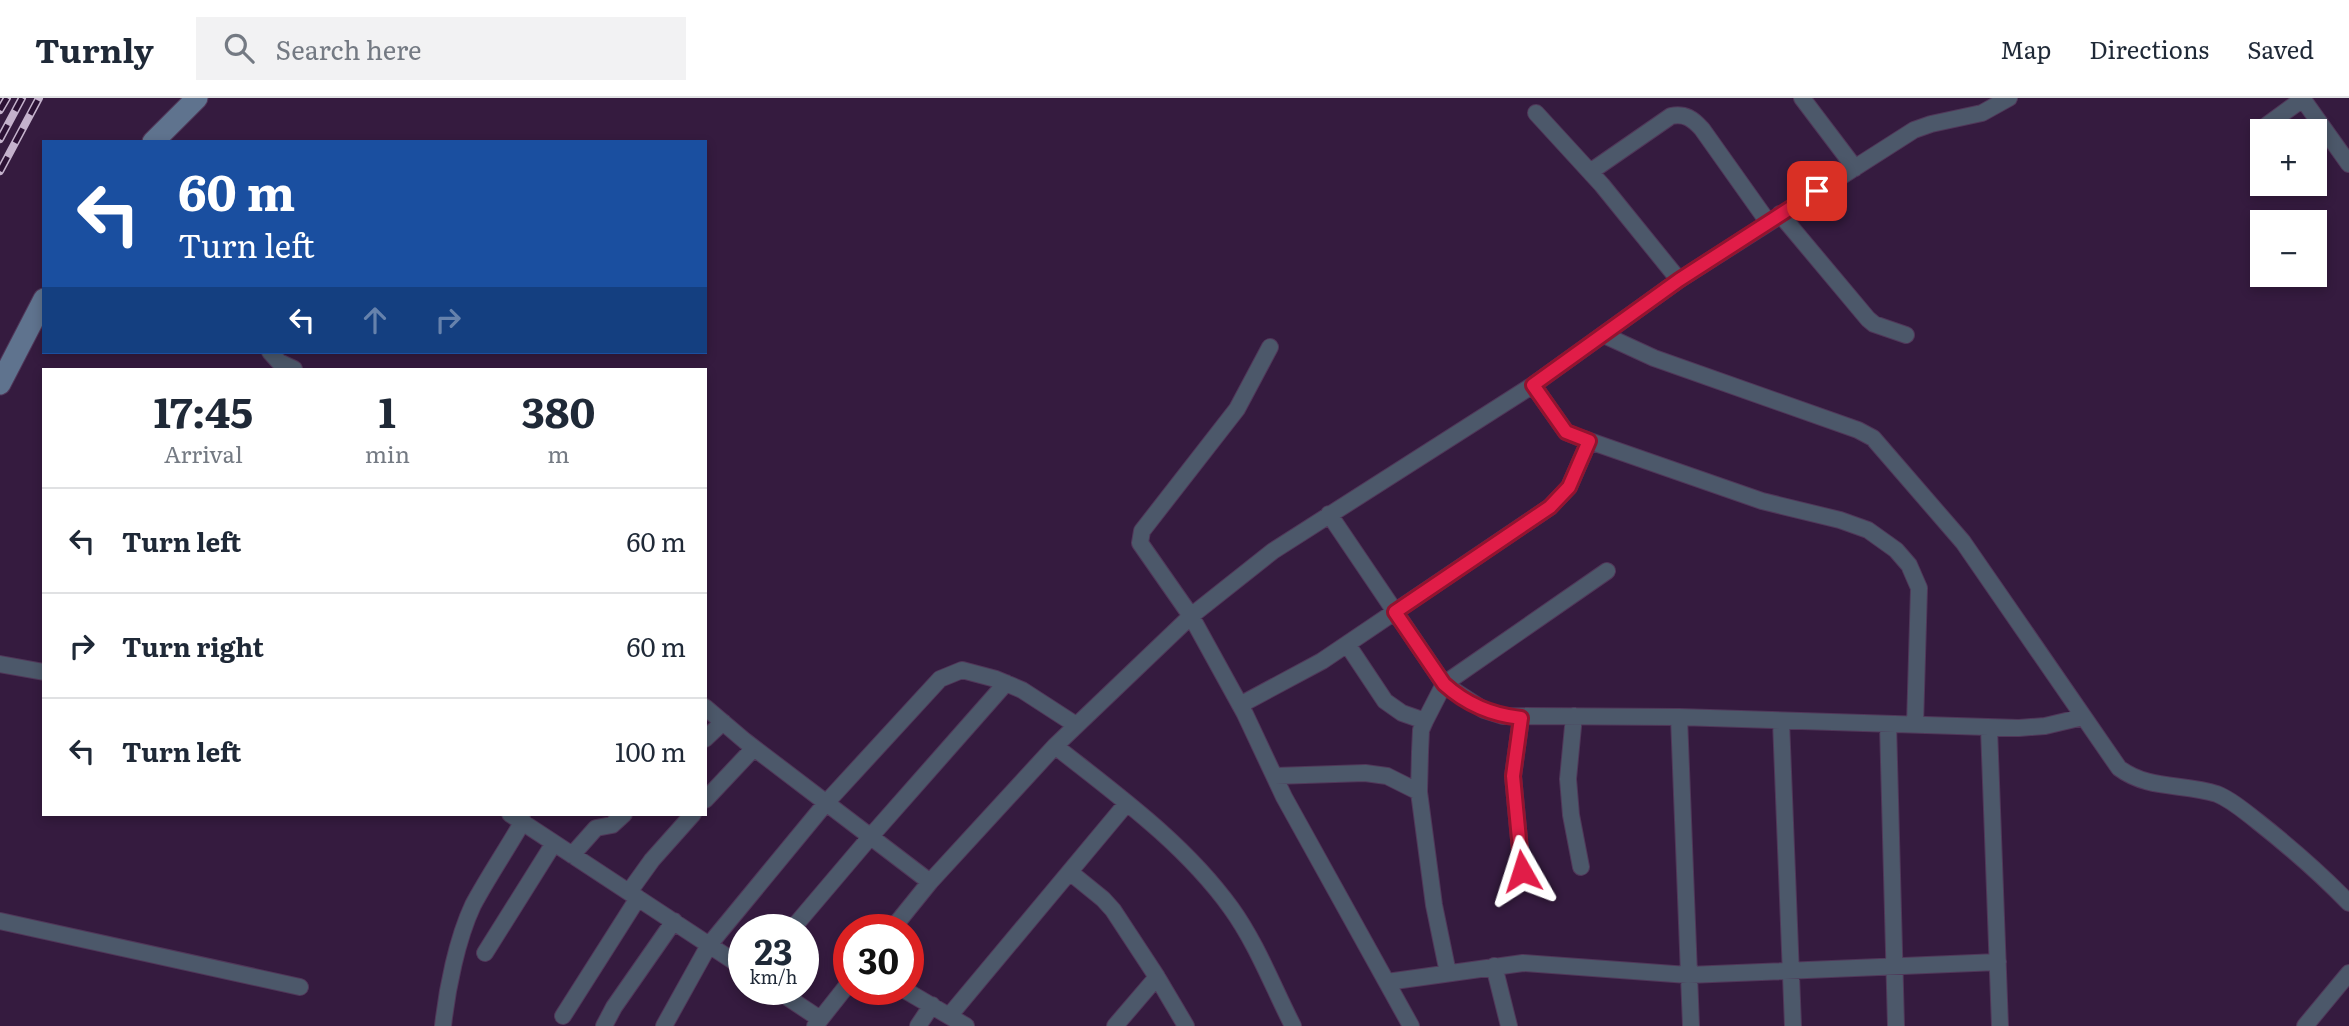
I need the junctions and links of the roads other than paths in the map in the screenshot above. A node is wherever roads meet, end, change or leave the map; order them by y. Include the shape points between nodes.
1 (197, 98) edge
2 (1802, 98) edge
3 (2009, 98) edge
4 (2303, 98) edge
5 (1536, 113) dead end
6 (2275, 119) edge
7 (155, 140) edge
8 (2348, 160) edge
9 (1855, 168) junction
10 (1590, 172) junction
11 (1774, 218) junction
12 (1679, 280) junction
13 (42, 303) edge
14 (1604, 335) junction
15 (1906, 335) dead end
16 (1270, 347) dead end
17 (272, 354) edge
18 (291, 368) edge
19 (0, 384) edge
20 (1533, 385) junction
21 (1589, 441) junction
22 (1329, 514) junction
23 (1607, 571) dead end
24 (1395, 612) junction
25 (1191, 616) junction
26 (1347, 644) junction
27 (0, 664) edge
28 (42, 672) edge
29 (1006, 683) junction
30 (1444, 684) junction
31 (1240, 705) junction
32 (707, 709) edge
33 (1574, 716) junction
34 (1679, 717) junction
35 (2083, 717) junction
36 (1521, 718) junction
37 (1425, 720) junction
38 (1781, 721) junction
39 (723, 722) junction
40 (1888, 724) junction
41 (1076, 725) junction
42 (1915, 725) junction
43 (1989, 728) junction
44 (707, 737) edge
45 (1055, 746) junction
46 (754, 748) junction
47 (1275, 776) junction
48 (1419, 792) junction
49 (707, 798) edge
50 (826, 803) junction
51 (1127, 803) junction
52 (622, 816) edge
53 (691, 816) edge
54 (516, 818) edge
55 (870, 836) junction
56 (554, 843) junction
57 (572, 855) junction
58 (1581, 867) dead end
59 (1522, 871) dead end
60 (1070, 873) junction
61 (930, 882) junction
62 (633, 895) junction
63 (2349, 904) edge
64 (805, 914) edge
65 (904, 914) edge
66 (0, 921) edge
67 (674, 921) junction
68 (709, 945) junction
69 (485, 953) dead end
70 (728, 957) edge
71 (1998, 962) junction
72 (1494, 965) junction
73 (1895, 967) junction
74 (1790, 971) junction
75 (1448, 973) junction
76 (2349, 973) edge
77 (1688, 975) junction
78 (1157, 977) junction
79 (1387, 982) junction
80 (300, 987) dead end
81 (924, 1001) edge
82 (833, 1002) edge
83 (795, 1005) edge
84 (932, 1005) junction
85 (950, 1015) junction
86 (562, 1016) dead end
87 (817, 1022) edge
88 (443, 1026) edge
89 (604, 1026) edge
90 (664, 1026) edge
91 (918, 1026) edge
92 (966, 1026) edge
93 (1115, 1026) edge
94 (1186, 1026) edge
95 (1293, 1026) edge
96 (1411, 1026) edge
97 (1509, 1026) edge
98 (1691, 1026) edge
99 (1793, 1026) edge
100 (1896, 1026) edge
101 (2000, 1026) edge
102 (2305, 1026) edge

1 - 7 street
2 - 9 street
3 - 9 street via 1982,114 1914,130
4 - 6 street
4 - 8 street
5 - 10 street
9 - 11 street
10 - 11 street via 1679,114 1692,118
10 - 12 street
11 - 12 street
11 - 15 street via 1868,319
12 - 14 street
13 - 19 street
14 - 20 street
14 - 35 street via 1654,358 1873,438 1963,542
16 - 25 street via 1237,409 1140,537 1145,552
17 - 18 street
20 - 21 street via 1566,432
20 - 22 street
21 - 24 street via 1569,487 1550,507
21 - 42 street via 1762,501 1840,520 1868,530 1896,550 1919,588
22 - 24 street
22 - 25 street via 1273,551
23 - 30 street
24 - 26 street
24 - 30 street
25 - 31 street
25 - 41 street
26 - 31 street
26 - 37 street via 1393,709
27 - 28 street
29 - 41 street
29 - 50 street via 962,670 940,679
29 - 55 street
30 - 36 street via 1484,710
30 - 37 street
31 - 47 street
32 - 39 street
33 - 34 street
33 - 36 street
33 - 58 street via 1568,779
34 - 38 street
34 - 77 street
35 - 43 street via 2032,727
35 - 63 street via 2119,768 2158,785 2218,795 2235,804 2300,855
36 - 59 street via 1513,776
37 - 48 street
38 - 40 street
38 - 74 street
39 - 44 street
39 - 46 street
40 - 42 street
40 - 73 street
41 - 45 street
42 - 43 street
43 - 71 street
45 - 51 street
45 - 61 street
46 - 49 street
46 - 50 street
47 - 48 street via 1365,773 1387,776
47 - 79 street
48 - 75 street
50 - 55 street
50 - 68 street
51 - 60 street
51 - 95 street via 1191,860 1231,908
52 - 57 street via 612,825 596,828
53 - 62 street via 652,860
54 - 56 street
54 - 88 street via 467,920
55 - 61 street
55 - 64 street
56 - 57 street
56 - 69 street
57 - 62 street
60 - 78 street via 1113,910
60 - 85 street
61 - 65 street
62 - 67 street
62 - 86 street
66 - 80 street
67 - 68 street
67 - 89 street
68 - 70 street
68 - 90 street
71 - 73 street
71 - 101 street
72 - 75 street
72 - 77 street
72 - 97 street
73 - 74 street
73 - 100 street
74 - 77 street
74 - 99 street
75 - 79 street
76 - 102 street
77 - 98 street
78 - 93 street
78 - 94 street
79 - 96 street
81 - 84 street
82 - 87 street
83 - 87 street
84 - 85 street
84 - 91 street
85 - 92 street

